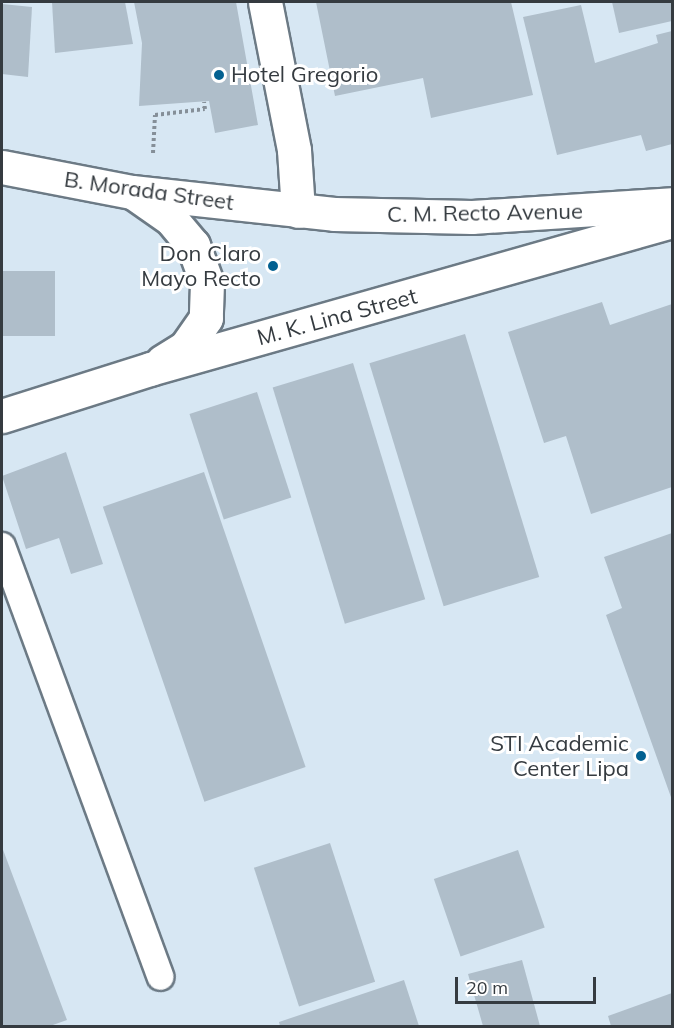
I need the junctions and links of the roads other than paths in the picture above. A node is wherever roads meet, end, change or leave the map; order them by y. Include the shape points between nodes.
1 (265, 2) edge
2 (2, 167) edge
3 (142, 193) junction
4 (672, 204) edge
5 (298, 211) junction
6 (672, 221) edge
7 (150, 369) junction
8 (2, 416) edge
9 (2, 546) edge
10 (161, 977) dead end

1 - 5 main road via 294,150
2 - 3 main road, B. Morada Street
3 - 5 main road, B. Morada Street
3 - 7 main road via 193,245 207,283 206,318 186,346
4 - 5 main road, C. M. Recto Avenue via 452,217
6 - 7 main road, M. K. Lina Street
7 - 8 main road, M. K. Lina Street
9 - 10 lane

